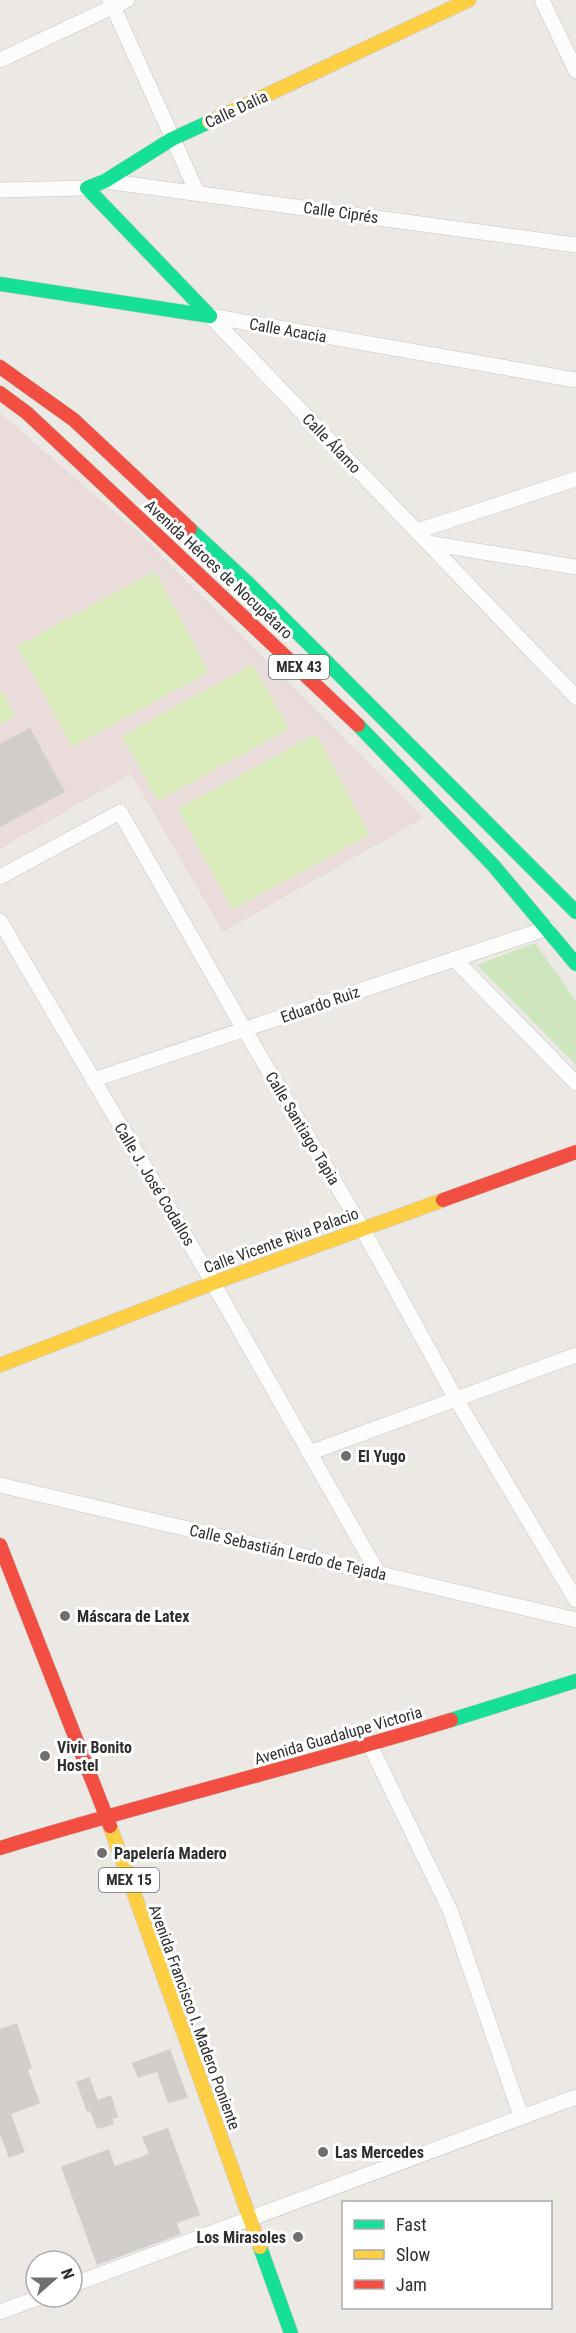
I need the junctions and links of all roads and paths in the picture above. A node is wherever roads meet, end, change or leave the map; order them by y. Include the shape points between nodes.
1 (127, 0) edge
2 (469, 0) edge
3 (542, 0) edge
4 (111, 3) edge
5 (0, 60) edge
6 (576, 71) edge
7 (172, 139) junction
8 (105, 181) junction
9 (87, 188) junction
10 (0, 190) edge
11 (197, 192) junction
12 (576, 245) edge
13 (0, 284) edge
14 (210, 316) junction
15 (0, 367) edge
16 (576, 380) edge
17 (0, 393) edge
18 (576, 479) edge
19 (417, 531) junction
20 (428, 543) junction
21 (576, 567) edge
22 (576, 697) edge
23 (0, 877) edge
24 (575, 911) edge
25 (0, 921) edge
26 (548, 928) junction
27 (454, 959) junction
28 (576, 964) edge
29 (244, 1029) junction
30 (93, 1080) junction
31 (576, 1083) edge
32 (576, 1152) edge
33 (363, 1228) junction
34 (213, 1283) junction
35 (576, 1355) edge
36 (0, 1365) edge
37 (456, 1399) junction
38 (309, 1453) junction
39 (0, 1485) edge
40 (0, 1545) edge
41 (378, 1573) junction
42 (576, 1600) edge
43 (576, 1620) edge
44 (576, 1681) edge
45 (370, 1745) junction
46 (106, 1815) junction
47 (0, 1848) edge
48 (576, 2097) edge
49 (521, 2116) junction
50 (249, 2218) junction
51 (84, 2280) edge
52 (24, 2303) edge
53 (0, 2312) edge
54 (291, 2333) edge

1 - 4 street
2 - 7 main road, Calle Dalia
3 - 6 street
4 - 5 street
4 - 7 street
7 - 8 main road, Calle Dalia
7 - 11 street
8 - 9 main road, Calle Dalia
8 - 11 street, Calle Ciprés
9 - 10 street, Calle Dalia
9 - 14 main road, Calle Álamo
11 - 12 street, Calle Ciprés
13 - 14 main road, Calle Acacia
14 - 16 street, Calle Acacia
14 - 19 street, Calle Álamo
15 - 24 main road, Avenida Héroes de Nocupétaro / MEX 43 via 74,420 248,583
17 - 26 main road, Avenida Héroes de Nocupétaro / MEX 43 via 27,413 261,629 431,797
18 - 19 street
19 - 20 street, Calle Álamo
20 - 21 street
20 - 22 street, Calle Álamo
23 - 29 street, Calle Santiago Tapia via 120,812
25 - 30 street, Calle J. José Codallos
26 - 27 street, Eduardo Ruiz
26 - 28 main road, Avenida Héroes de Nocupétaro / MEX 43
27 - 29 street, Eduardo Ruiz
27 - 31 street
29 - 30 street, Eduardo Ruiz
29 - 33 street, Calle Santiago Tapia
30 - 34 street, Calle J. José Codallos
32 - 33 main road, Calle Vicente Riva Palacio
33 - 34 main road, Calle Vicente Riva Palacio
33 - 37 street, Calle Santiago Tapia
34 - 36 main road, Calle Vicente Riva Palacio
34 - 38 street, Calle J. José Codallos
35 - 37 street
37 - 38 street
37 - 42 street, Calle Santiago Tapia
38 - 41 street, Calle J. José Codallos
39 - 41 street, Calle Sebastián Lerdo de Tejada
40 - 46 main road, Avenida Francisco I. Madero Poniente / MEX 15
41 - 43 street, Calle Sebastián Lerdo de Tejada
44 - 45 main road, Avenida Guadalupe Victoria
45 - 46 main road, Avenida Guadalupe Victoria
45 - 49 street via 450,1910
46 - 47 main road, Avenida Guadalupe Victoria
46 - 50 main road, Avenida Francisco I. Madero Poniente / MEX 15
48 - 49 street
49 - 50 street
50 - 51 street
50 - 54 main road, Avenida Francisco I. Madero Poniente / MEX 15
52 - 53 street

